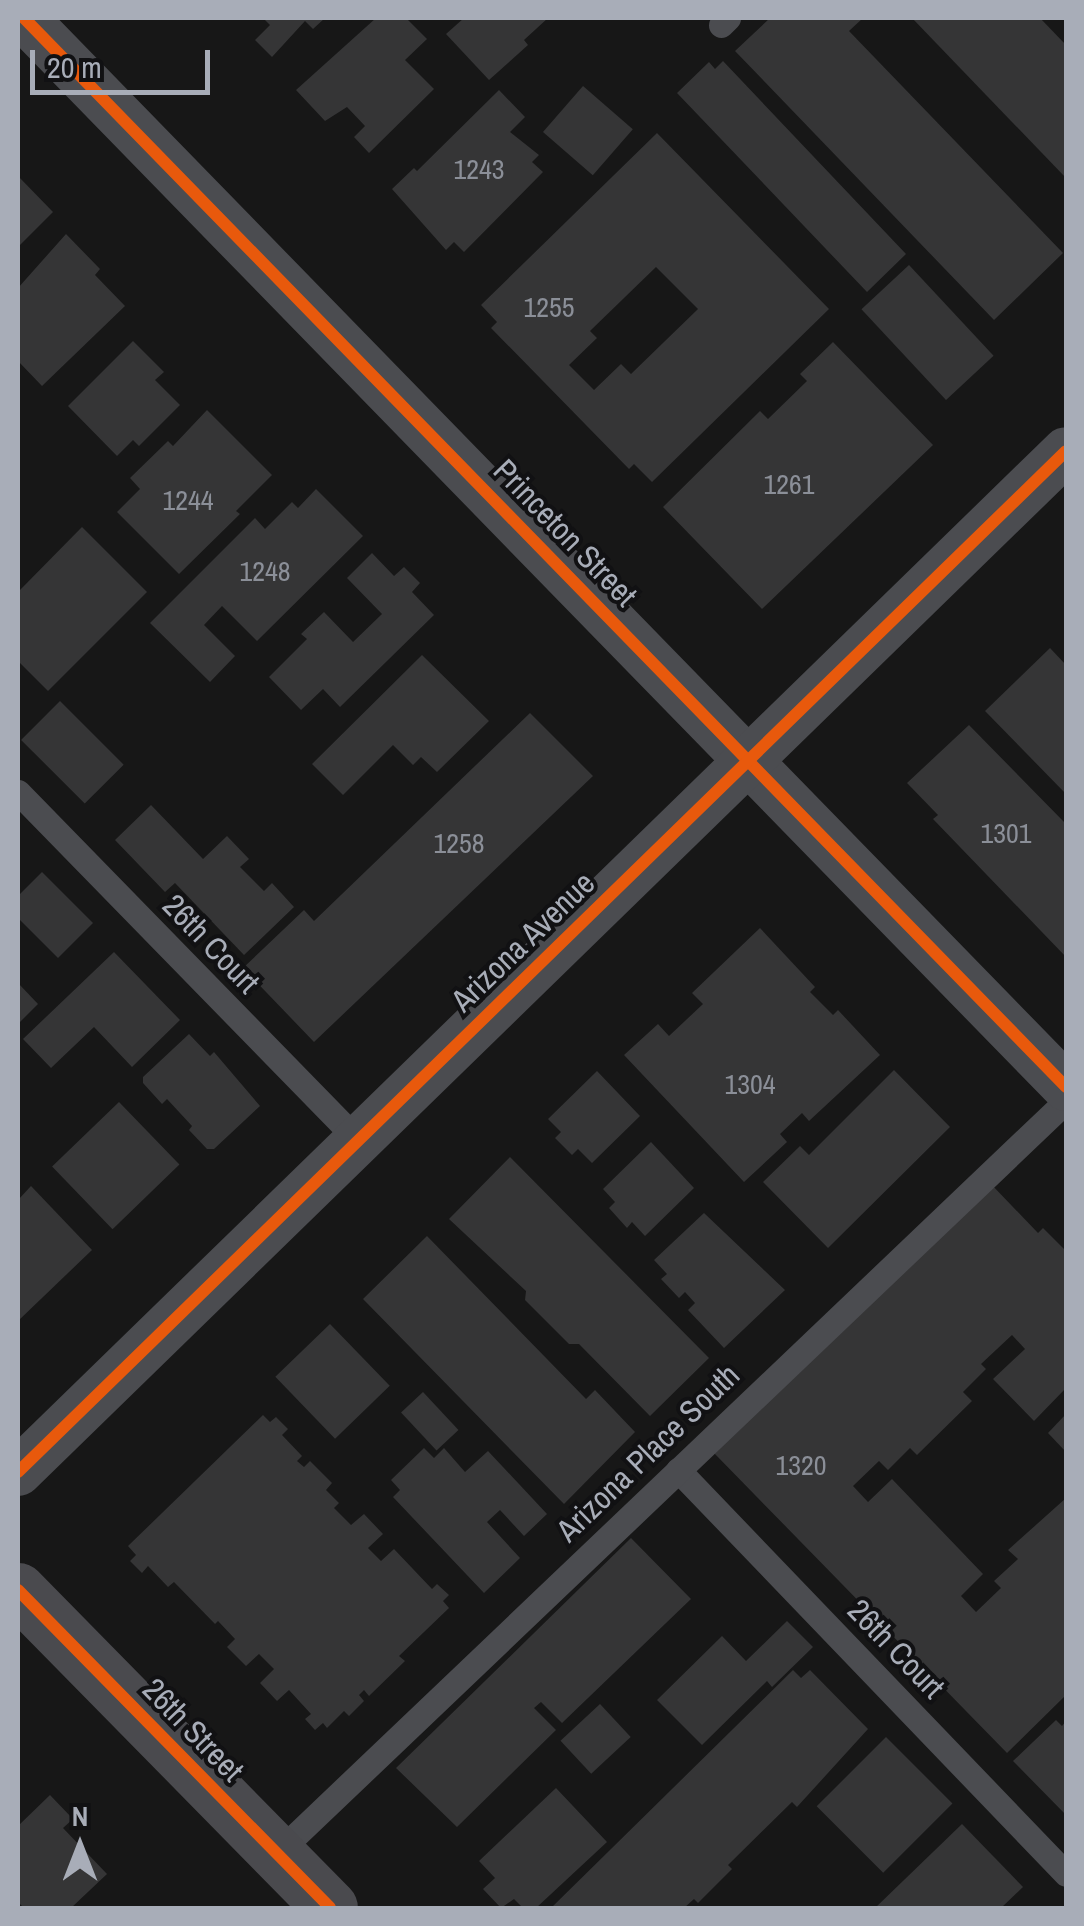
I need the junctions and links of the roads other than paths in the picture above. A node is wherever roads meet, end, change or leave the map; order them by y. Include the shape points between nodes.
1 (24, 18) edge
2 (1066, 451) edge
3 (748, 761) junction
4 (18, 792) edge
5 (1066, 1087) edge
6 (1066, 1101) edge
7 (358, 1140) junction
8 (678, 1470) junction
9 (18, 1472) edge
10 (18, 1590) edge
11 (276, 1854) junction
12 (1066, 1874) edge
13 (330, 1908) edge

1 - 3 street, Princeton Street
2 - 3 street, Arizona Avenue
3 - 5 street, Princeton Street
3 - 7 street, Arizona Avenue
4 - 7 lane, 26th Court
6 - 8 lane, Arizona Place South
7 - 9 street, Arizona Avenue
8 - 11 lane, Arizona Place South
8 - 12 lane, 26th Court
10 - 11 main road, 26th Street
11 - 13 main road, 26th Street

